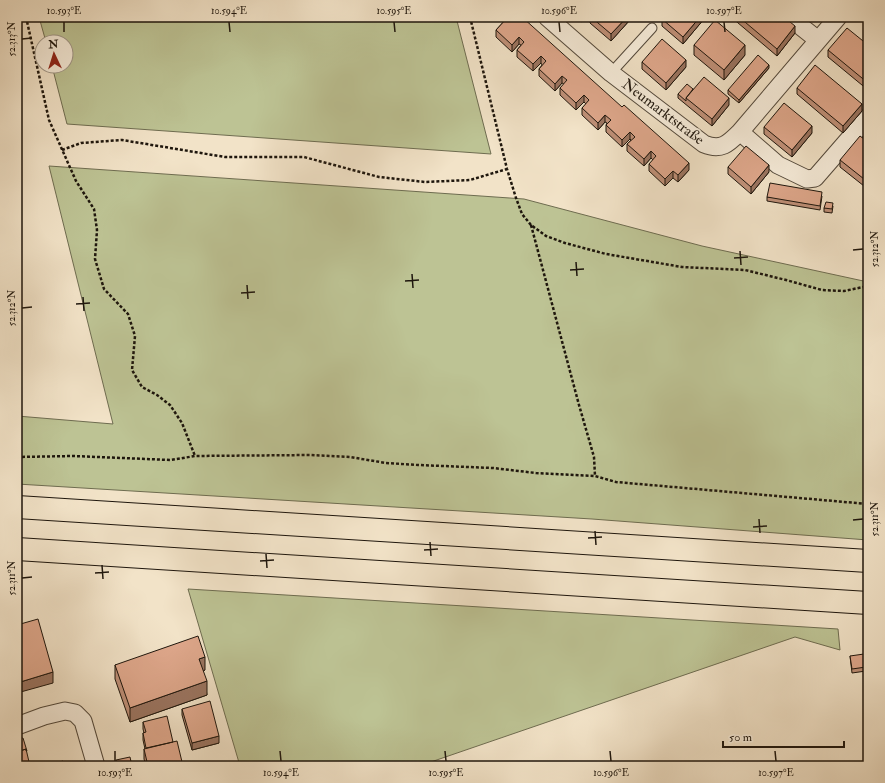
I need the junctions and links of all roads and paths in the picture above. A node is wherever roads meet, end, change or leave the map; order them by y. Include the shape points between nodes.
1 (26, 17) edge
2 (470, 17) edge
3 (547, 17) edge
4 (790, 17) edge
5 (838, 17) edge
6 (652, 28) dead end
7 (818, 40) junction
8 (611, 73) junction
9 (868, 117) edge
10 (740, 132) junction
11 (62, 150) junction
12 (507, 169) junction
13 (531, 225) junction
14 (868, 286) edge
15 (195, 456) junction
16 (17, 457) edge
17 (595, 476) junction
18 (868, 504) edge
19 (17, 507) edge
20 (17, 549) edge
21 (868, 561) edge
22 (868, 603) edge
23 (17, 726) edge
24 (96, 766) edge

1 - 11 path via 49,120
2 - 12 path
3 - 8 street, Neumarktstraße
4 - 7 street
5 - 7 street, Neumarktstraße
6 - 8 lane
7 - 10 street, Neumarktstraße
8 - 10 street, Neumarktstraße via 704,144 712,147 725,146
9 - 10 street via 815,178 807,180 778,165
11 - 12 path via 81,143 122,140 225,157 304,157 379,177 425,182 470,180
11 - 15 path via 76,181 94,209 97,230 96,259 104,289 128,314 135,336 132,370 142,387 170,405 182,423
12 - 13 path via 522,214
13 - 14 path via 546,236 565,243 655,263 745,270 822,290 844,291
13 - 17 path via 594,457
15 - 16 path via 171,460 73,456
15 - 17 path via 311,455 418,465
17 - 18 path via 616,482
19 - 21 highway
20 - 22 highway
23 - 24 street via 65,710 75,713 83,721

